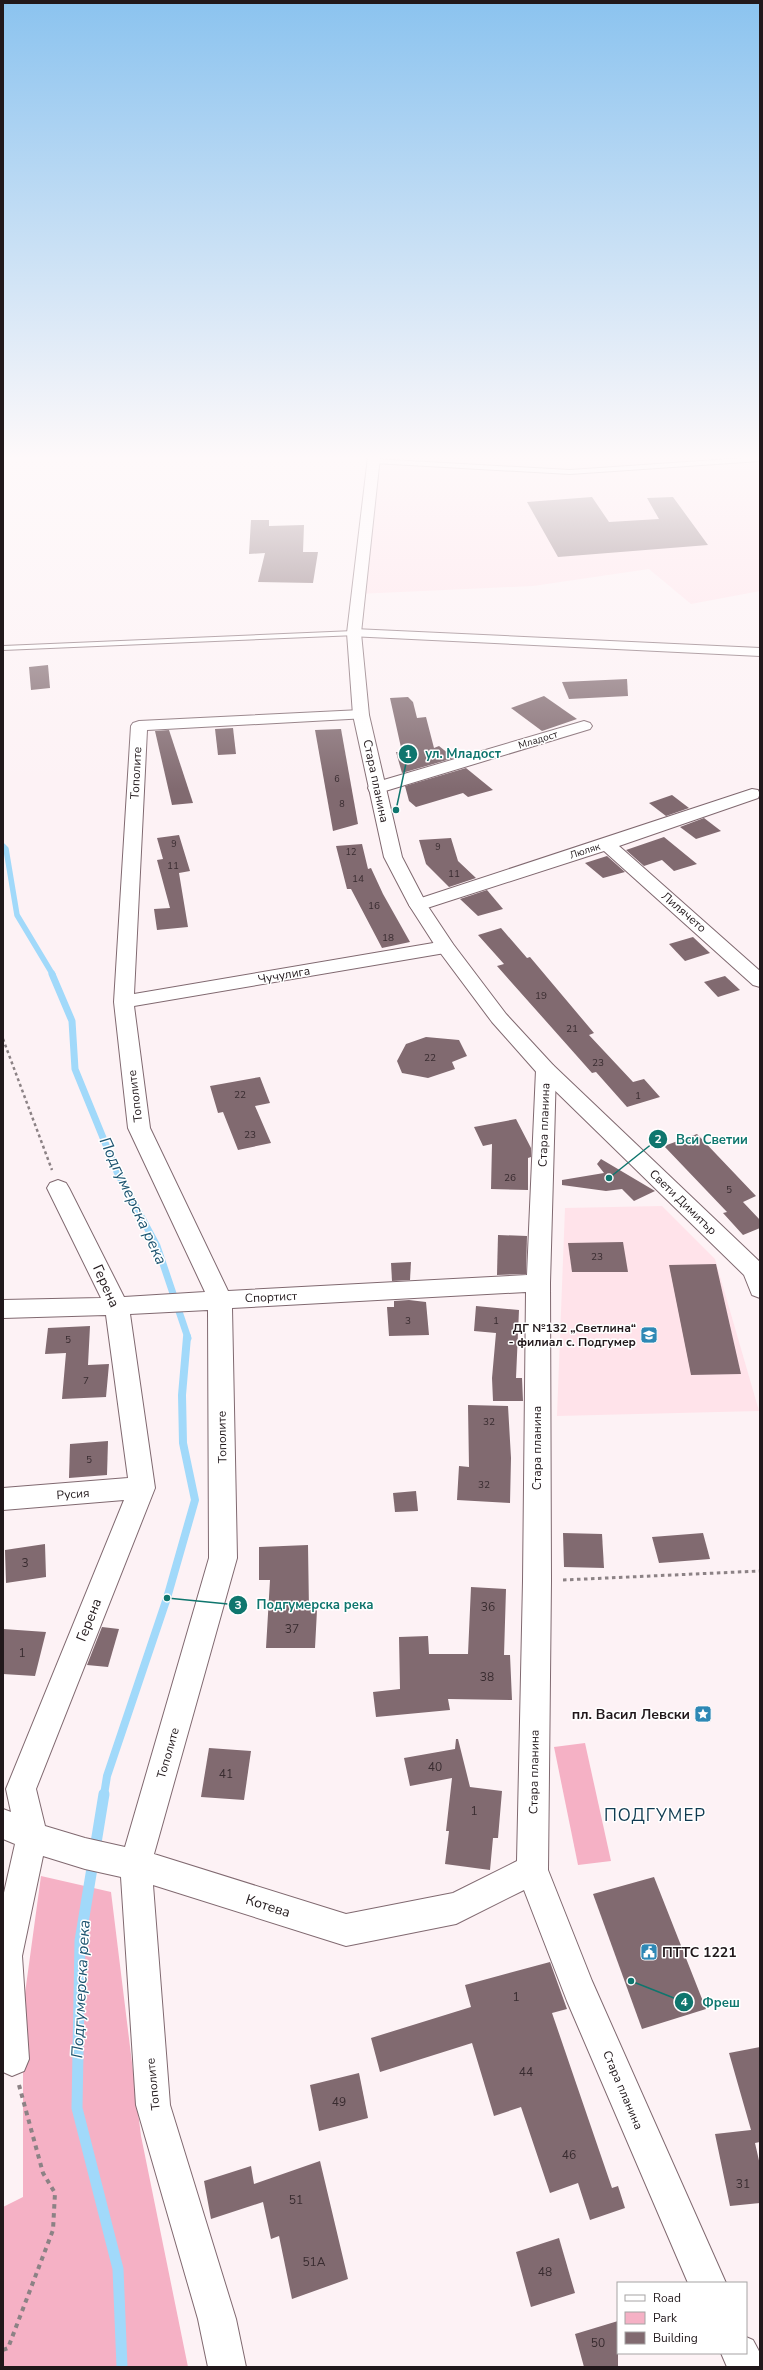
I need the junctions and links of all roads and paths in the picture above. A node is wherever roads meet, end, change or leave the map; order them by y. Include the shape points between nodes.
1 (362, 568) edge
2 (354, 633) junction
3 (3, 648) edge
4 (760, 652) edge
5 (360, 715) junction
6 (584, 726) dead end
7 (376, 788) junction
8 (752, 794) dead end
9 (607, 844) junction
10 (418, 905) junction
11 (444, 947) junction
12 (760, 981) edge
13 (124, 1002) junction
14 (3, 1038) edge
15 (546, 1070) junction
16 (58, 1188) joint
17 (758, 1276) edge
18 (538, 1283) junction
19 (220, 1300) junction
20 (117, 1306) junction
21 (3, 1309) edge
22 (142, 1488) junction
23 (3, 1499) edge
24 (760, 1571) edge
25 (537, 1581) junction
26 (3, 1824) edge
27 (44, 1842) junction
28 (121, 1862) junction
29 (532, 1870) junction
30 (12, 2059) joint
31 (707, 2282) edge
32 (3, 2350) edge
33 (740, 2354) edge
34 (227, 2367) edge
35 (747, 2367) edge

1 - 2 street, Стара планина
2 - 3 lane
2 - 4 street
2 - 5 street, Стара планина
5 - 7 street, Стара планина
5 - 13 street, Тополите via 139,726
6 - 7 street, Младост
7 - 10 street, Стара планина via 393,857
8 - 9 street, Люляк
9 - 10 street, Люляк
9 - 12 street, Лилячето
10 - 11 street, Стара планина
11 - 13 street, Чучулига
11 - 15 street, Стара планина via 499,1018
13 - 19 street, Тополите via 139,1128
14 - 16 path
15 - 17 street, Свети Димитър
15 - 18 street, Стара планина
16 - 20 street, Герена
18 - 19 street, Спортист
18 - 25 street, Стара планина
19 - 20 street, Спортист
19 - 28 street, Тополите via 223,1558
20 - 21 street, Спортист
20 - 22 street, Герена
22 - 23 street, Русия
22 - 27 street, Герена via 21,1789
24 - 25 path
25 - 29 street, Стара планина
26 - 27 street, Котева
27 - 28 street, Котева
27 - 30 street, Герена via 6,1956
28 - 29 street, Котева via 346,1930 456,1908
28 - 34 street, Тополите via 153,2105 217,2319
29 - 31 street, Стара планина via 580,1989
30 - 32 path via 43,2173 55,2192 53,2230 8,2348
33 - 35 street

